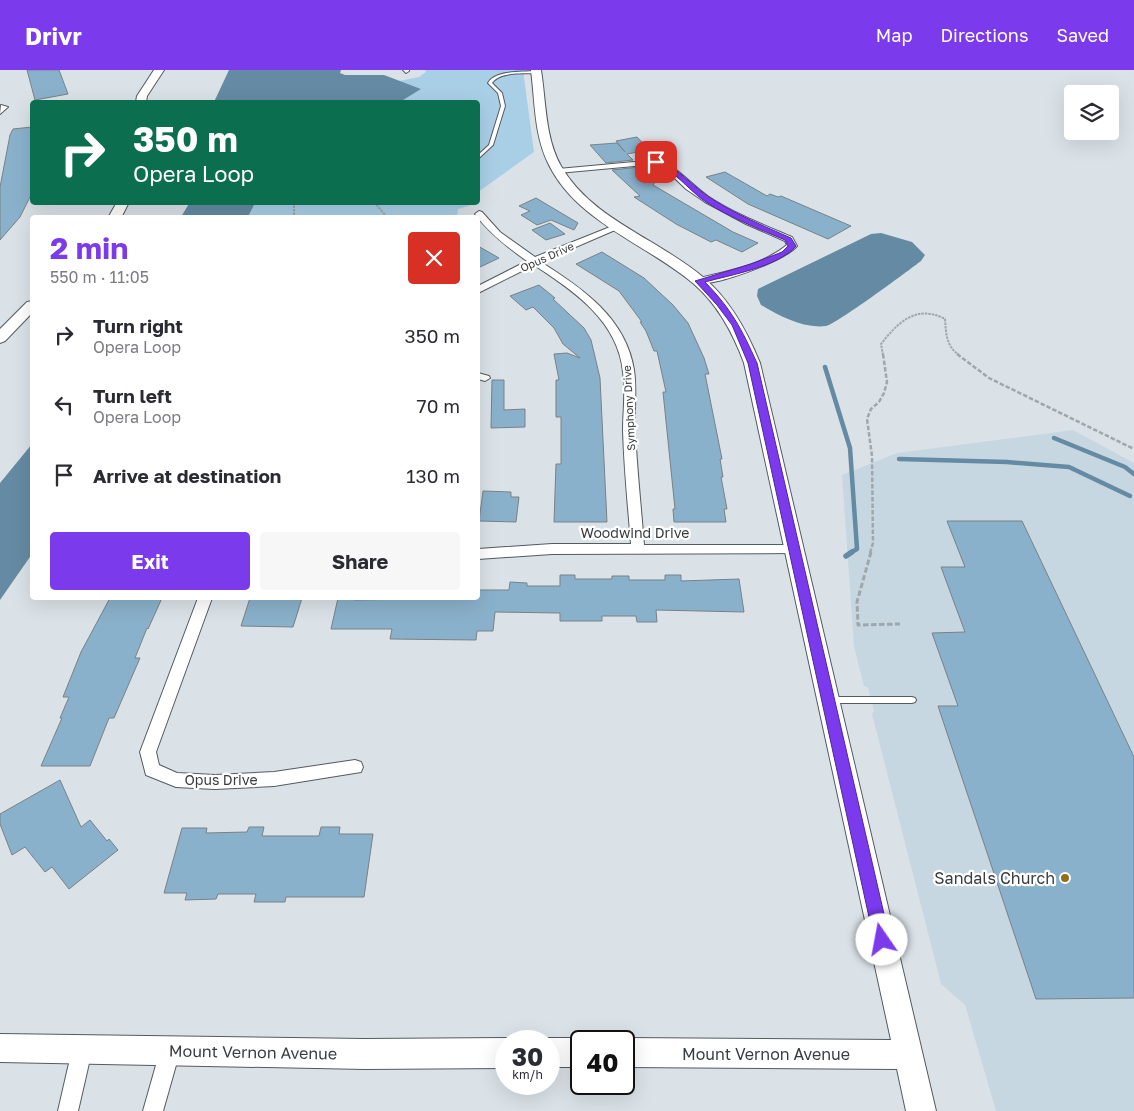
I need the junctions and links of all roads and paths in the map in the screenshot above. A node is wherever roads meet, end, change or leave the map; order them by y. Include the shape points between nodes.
1 (159, 70) edge
2 (536, 71) edge
3 (141, 100) edge
4 (480, 154) edge
5 (558, 172) junction
6 (377, 205) edge
7 (385, 215) edge
8 (480, 216) edge
9 (618, 227) junction
10 (534, 261) junction
11 (699, 281) junction
12 (480, 289) edge
13 (30, 307) edge
14 (0, 338) edge
15 (1134, 449) edge
16 (638, 549) junction
17 (793, 550) junction
18 (480, 554) edge
19 (204, 600) edge
20 (900, 624) dead end
21 (827, 700) junction
22 (912, 700) dead end
23 (355, 767) dead end
24 (0, 1048) edge
25 (82, 1050) junction
26 (170, 1051) junction
27 (495, 1054) edge
28 (635, 1054) edge
29 (908, 1055) junction
30 (68, 1111) edge
31 (154, 1111) edge
32 (921, 1111) edge

1 - 3 street
2 - 4 lane via 502,74 492,79 490,83 500,93 503,106 491,146
2 - 5 street via 547,143
5 - 9 street via 582,198
5 - 11 street via 638,163 666,165 708,200 789,239 792,246 785,253 758,264
6 - 7 path
8 - 10 street, Symphony Drive via 485,224
9 - 10 street, Opus Drive
9 - 11 street
10 - 12 street, Opus Drive
10 - 16 street, Symphony Drive via 601,311 615,330 625,354
11 - 17 street via 736,325 752,363
13 - 14 street
15 - 20 path via 989,378 953,351 947,340 945,319 938,314 916,314 899,322 881,344 887,382 884,393 867,419 872,456 873,543 857,602 858,625
16 - 17 street, Woodwind Drive
16 - 18 street, Woodwind Drive via 552,549
17 - 21 street
19 - 23 street, Opus Drive via 148,752 152,770 176,780 215,782 274,780
21 - 22 lane
21 - 29 street
24 - 25 street, Mount Vernon Avenue
25 - 26 street, Mount Vernon Avenue
25 - 30 street
26 - 27 street, Mount Vernon Avenue
26 - 31 street
28 - 29 street, Mount Vernon Avenue
29 - 32 street

